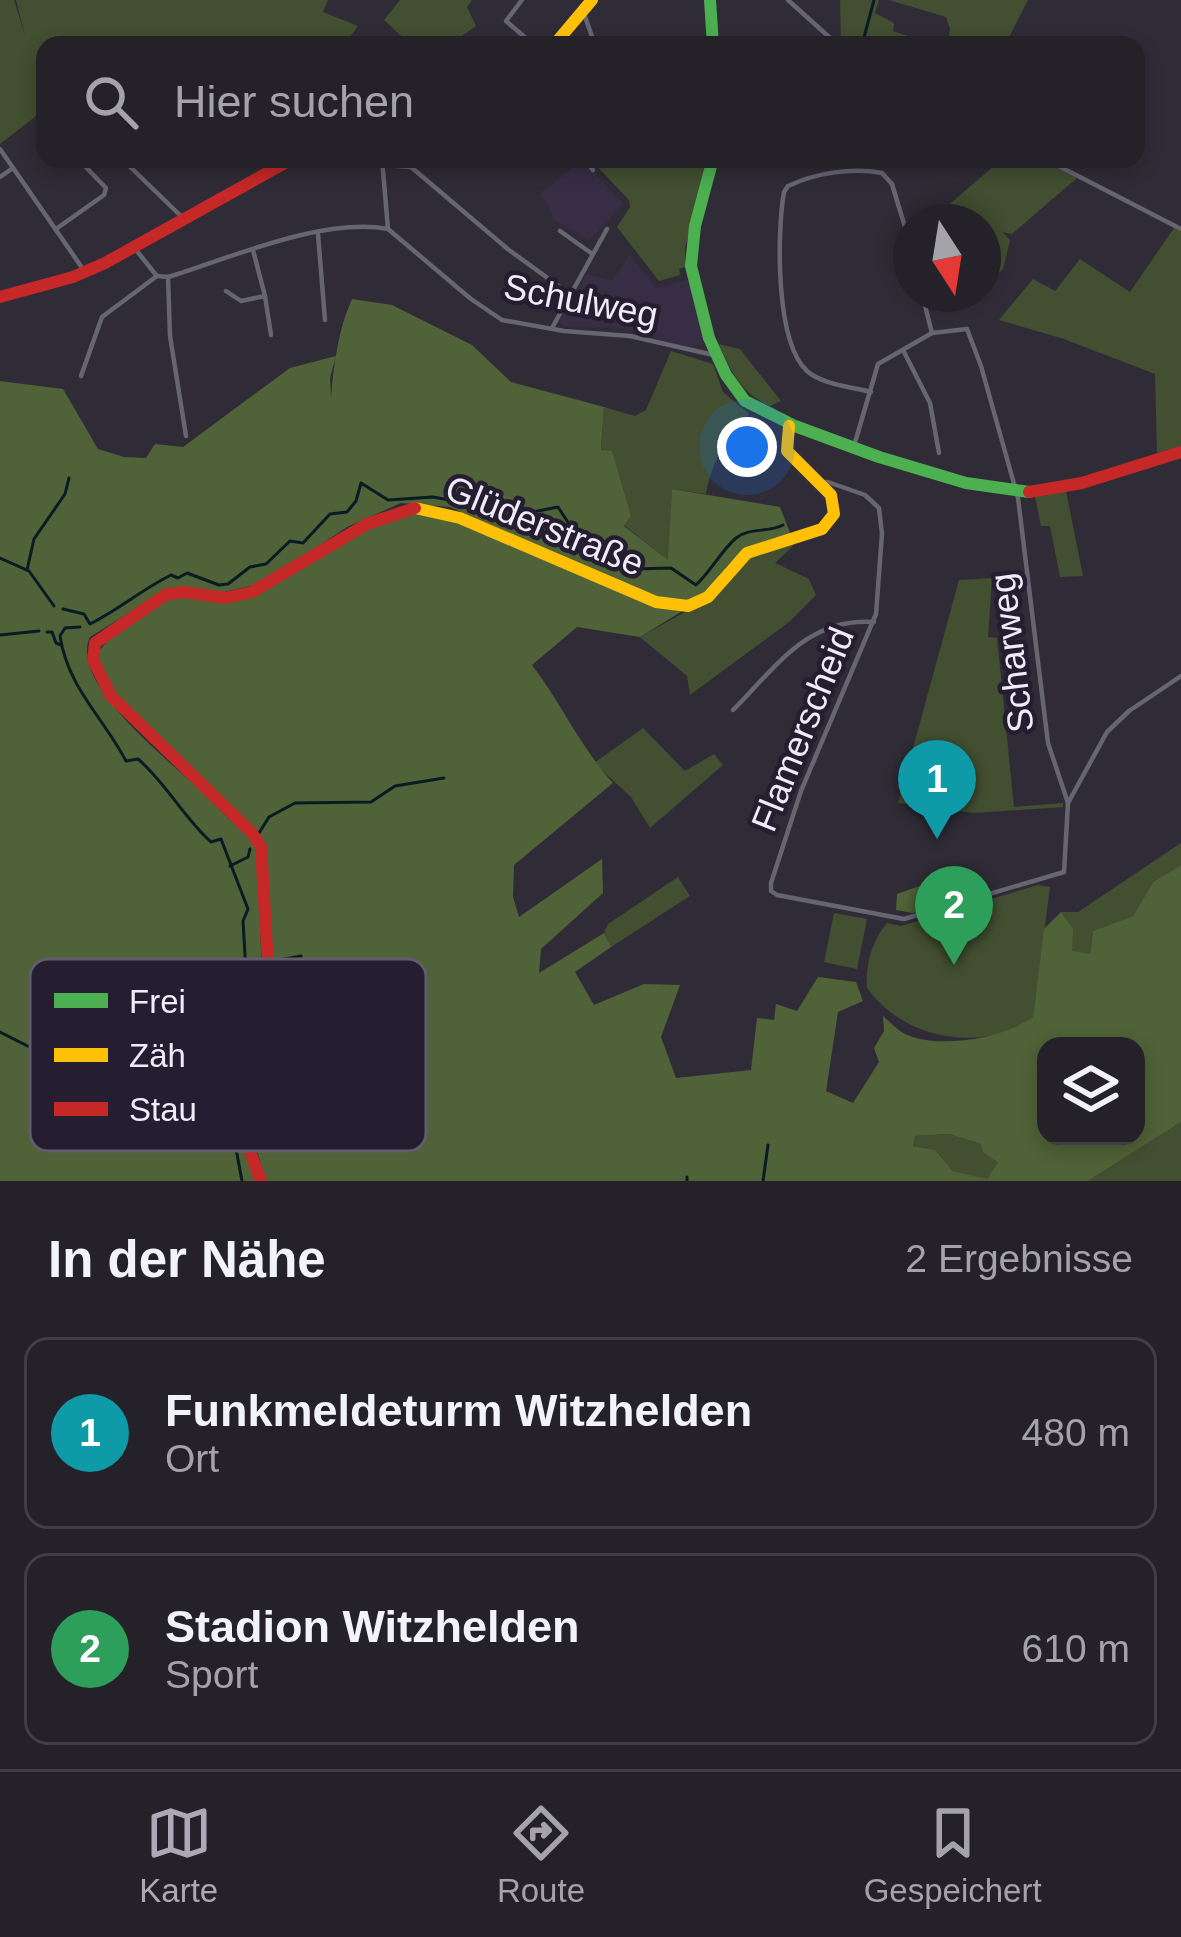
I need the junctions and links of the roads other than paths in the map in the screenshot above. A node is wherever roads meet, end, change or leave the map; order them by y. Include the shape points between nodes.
1 (522, 0) edge
2 (710, 0) edge
3 (788, 0) edge
4 (588, 6) edge
5 (524, 36) edge
6 (562, 36) edge
7 (594, 36) edge
8 (712, 36) edge
9 (828, 36) edge
10 (0, 149) edge
11 (87, 168) edge
12 (131, 168) edge
13 (275, 168) edge
14 (383, 168) edge
15 (412, 168) edge
16 (711, 168) edge
17 (1063, 168) edge
18 (13, 169) junction
19 (0, 177) edge
20 (898, 204) edge
21 (183, 218) junction
22 (56, 229) junction
23 (388, 229) junction
24 (608, 229) dead end
25 (1181, 229) edge
26 (560, 231) dead end
27 (318, 234) junction
28 (133, 247) junction
29 (253, 250) junction
30 (592, 254) junction
31 (85, 272) junction
32 (158, 276) junction
33 (168, 277) junction
34 (226, 291) dead end
35 (571, 295) junction
36 (0, 296) edge
37 (265, 296) junction
38 (927, 312) edge
39 (325, 320) dead end
40 (552, 328) junction
41 (932, 333) junction
42 (271, 335) dead end
43 (903, 350) junction
44 (718, 356) junction
45 (81, 376) dead end
46 (871, 392) junction
47 (789, 426) junction
48 (185, 436) dead end
49 (854, 446) junction
50 (1181, 452) edge
51 (939, 453) dead end
52 (821, 484) junction
53 (1016, 493) junction
54 (874, 622) junction
55 (1181, 676) edge
56 (733, 710) dead end
57 (1068, 803) junction
58 (1064, 872) joint
59 (268, 959) edge
60 (250, 1151) edge
61 (261, 1181) edge

1 - 5 street via 506,21
2 - 8 main road
3 - 9 street
4 - 6 main road
4 - 7 street
10 - 18 street
11 - 22 street via 104,195
12 - 21 street
13 - 21 main road
14 - 23 street
15 - 35 street
16 - 44 main road via 691,258
17 - 25 street
18 - 19 street
18 - 22 street
20 - 46 street via 882,173 836,173 784,192 781,257 794,348 812,375
21 - 28 main road
22 - 31 street
23 - 27 street
23 - 40 street, Schulweg via 492,315
24 - 30 street
26 - 30 street
27 - 29 street
27 - 39 street
28 - 31 main road
28 - 32 street
29 - 33 street
29 - 37 street
30 - 35 street
31 - 36 main road
32 - 33 street
32 - 45 street via 102,317
33 - 48 street
34 - 37 street via 241,301
35 - 40 street
37 - 42 street
38 - 41 street
40 - 44 street, Schulweg
41 - 43 street
41 - 53 street, Scharweg via 967,329
43 - 46 street via 878,364
43 - 51 street via 930,403
44 - 47 main road via 740,396
46 - 49 street
47 - 49 main road
47 - 52 main road via 788,451
49 - 53 main road
50 - 53 main road
52 - 54 street, Flamerscheid via 866,495 879,508
52 - 59 main road, Glüderstraße via 835,504 822,530 747,553 708,597 688,606 656,602 460,518 415,508 350,533 261,589 225,598 169,594 98,640 98,673 131,720 261,847
53 - 57 street, Scharweg via 1048,743
54 - 56 street via 844,621 809,635
54 - 58 street, Flamerscheid via 801,791 771,891 904,919
55 - 57 street, Scharweg via 1107,733
57 - 58 street, Scharweg
60 - 61 main road, Glüderstraße

